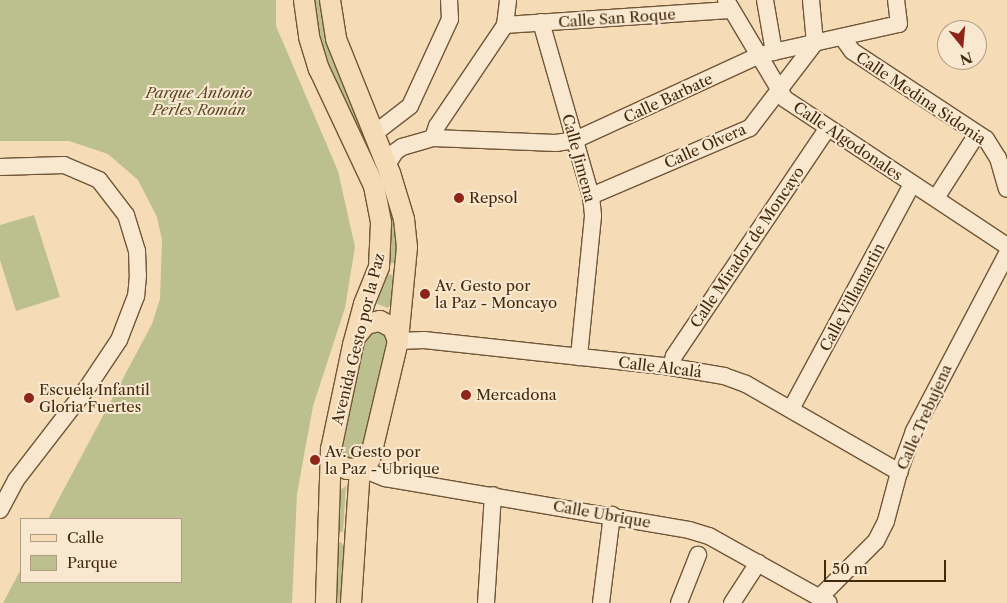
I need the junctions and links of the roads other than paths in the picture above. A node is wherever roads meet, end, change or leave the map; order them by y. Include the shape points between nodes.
1 (304, 0) edge
2 (330, 0) edge
3 (449, 0) edge
4 (508, 0) edge
5 (765, 0) edge
6 (811, 0) edge
7 (896, 0) edge
8 (728, 5) edge
9 (541, 22) junction
10 (505, 25) junction
11 (842, 37) junction
12 (815, 43) junction
13 (767, 53) junction
14 (781, 91) junction
15 (827, 129) junction
16 (375, 133) junction
17 (977, 134) junction
18 (433, 138) junction
19 (575, 140) junction
20 (387, 165) junction
21 (0, 167) edge
22 (912, 184) junction
23 (1007, 190) edge
24 (591, 196) junction
25 (936, 198) junction
26 (1007, 246) edge
27 (1007, 254) edge
28 (357, 335) junction
29 (398, 341) junction
30 (579, 357) junction
31 (671, 367) junction
32 (791, 409) junction
33 (331, 449) junction
34 (360, 468) junction
35 (898, 472) junction
36 (16, 480) junction
37 (0, 491) edge
38 (492, 495) junction
39 (0, 510) edge
40 (612, 516) junction
41 (698, 555) dead end
42 (758, 563) junction
43 (825, 600) edge
44 (326, 603) edge
45 (351, 603) edge
46 (486, 603) edge
47 (601, 603) edge
48 (679, 603) edge
49 (732, 603) edge

1 - 28 main road, Avenida Gesto por la Paz via 309,37 319,69 374,186 379,207 379,267
2 - 16 main road, Avenida Gesto por la Paz via 336,39
3 - 16 street via 450,19 410,106
4 - 10 street
5 - 13 street
6 - 12 street
7 - 11 street, Calle Barbate via 899,24
8 - 9 street, Calle San Roque
8 - 13 street, Calle Algodonales
9 - 10 street, Calle San Roque
9 - 19 street, Calle Jimena
10 - 18 street via 437,126
11 - 12 street, Calle Barbate
11 - 17 street, Calle Medina Sidonia via 852,51
12 - 13 street, Calle Barbate
12 - 14 street, Calle Olvera
13 - 14 street, Calle Algodonales
13 - 19 street, Calle Barbate
14 - 15 street, Calle Algodonales via 786,100
14 - 24 street, Calle Olvera via 750,128
15 - 22 street, Calle Algodonales
15 - 31 street, Calle Mirador de Moncayo via 674,356
16 - 20 main road, Avenida Gesto por la Paz
17 - 23 street, Calle Medina Sidonia via 986,139 998,158
17 - 25 street
18 - 19 street, Calle Barbate via 556,143
18 - 20 street via 395,152
19 - 24 street, Calle Jimena
20 - 29 main road, Avenida Gesto por la Paz via 404,220 407,247
21 - 36 street via 64,165 99,180 126,215 138,267 136,296 119,340 88,388
22 - 25 street, Calle Algodonales
22 - 32 street, Calle Villamartin
24 - 30 street, Calle Jimena via 593,216
25 - 26 street, Calle Algodonales
27 - 35 street, Calle Trebujena via 938,381
28 - 29 main road via 366,324 380,321 393,328
28 - 33 main road, Avenida Gesto por la Paz
29 - 30 street, Calle Alcalá via 424,340
29 - 34 main road, Avenida Gesto por la Paz via 372,453
30 - 31 street, Calle Alcalá
31 - 32 street, Calle Alcalá via 724,376 746,384
32 - 35 street, Calle Alcalá
33 - 34 main road via 341,467
33 - 44 main road, Avenida Gesto por la Paz
34 - 38 street, Calle Ubrique via 385,478
34 - 45 main road, Avenida Gesto por la Paz
35 - 43 street, Calle Trebujena via 886,521 876,541
36 - 37 street
36 - 39 street
38 - 40 street, Calle Ubrique
38 - 46 street
40 - 42 street, Calle Ubrique via 708,536
40 - 47 street
41 - 48 street
42 - 43 street, Calle Ubrique
42 - 49 street

